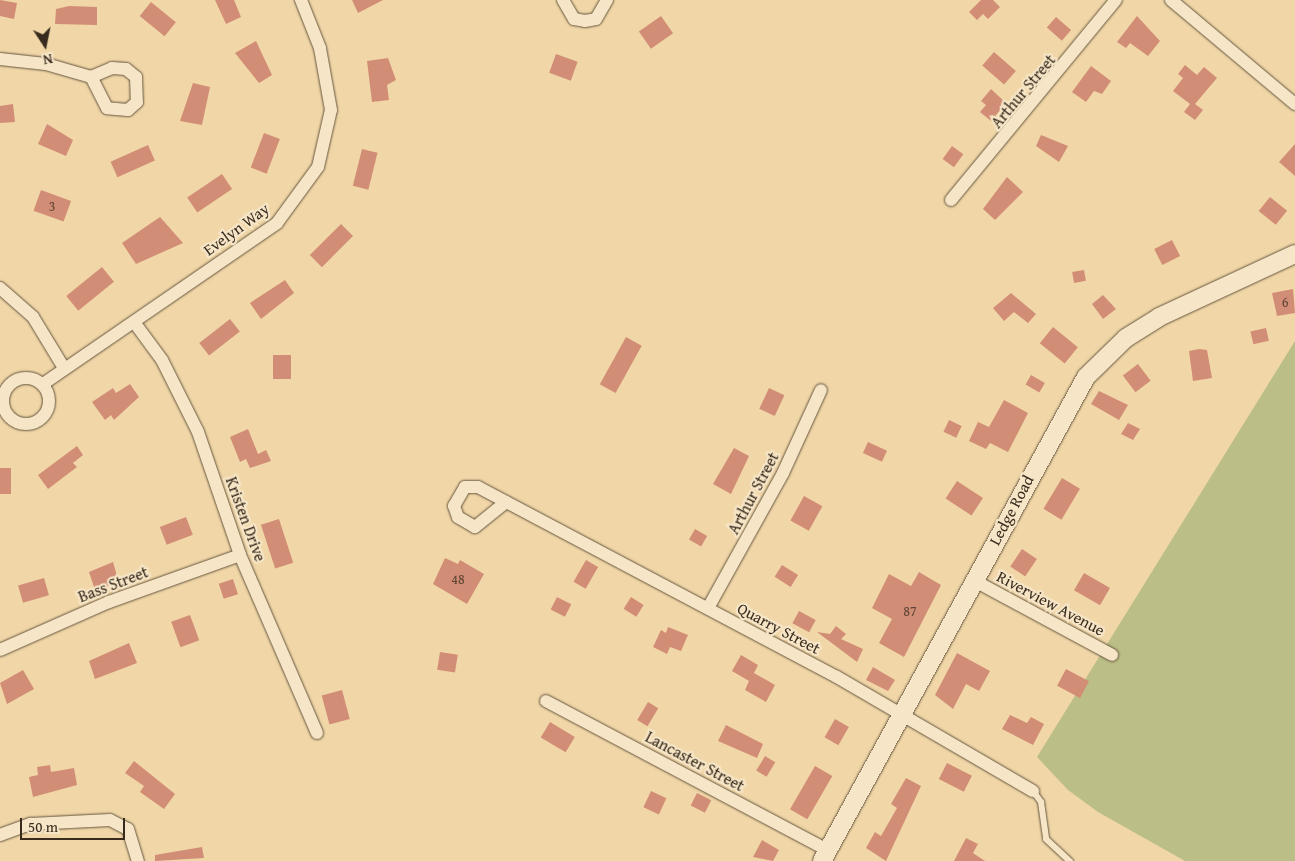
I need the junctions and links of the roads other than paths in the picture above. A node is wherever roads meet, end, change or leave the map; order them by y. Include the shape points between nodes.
1 (301, 0) edge
2 (563, 0) edge
3 (607, 0) edge
4 (1116, 0) edge
5 (1171, 0) edge
6 (0, 59) edge
7 (91, 77) dead end
8 (1295, 104) edge
9 (951, 200) dead end
10 (1295, 254) edge
11 (0, 288) edge
12 (134, 322) junction
13 (64, 368) junction
14 (42, 384) dead end
15 (821, 390) dead end
16 (506, 502) dead end
17 (240, 555) junction
18 (973, 580) junction
19 (708, 608) junction
20 (0, 650) edge
21 (1112, 655) dead end
22 (546, 701) dead end
23 (902, 713) junction
24 (317, 733) dead end
25 (1033, 791) joint
26 (0, 835) edge
27 (825, 855) edge
28 (138, 861) edge
29 (1070, 861) edge

1 - 12 street, Evelyn Way via 320,48 331,110 318,167 277,222
2 - 3 street via 574,19 585,21 596,19
4 - 9 street, Arthur Street
5 - 8 street
6 - 7 street via 46,64
10 - 18 street, Ledge Road via 1159,317 1100,362 1075,392
11 - 13 street via 33,317
12 - 13 street, Evelyn Way
12 - 17 street, Kristen Drive via 162,360 184,401
13 - 14 street, Evelyn Way
15 - 19 street, Arthur Street via 783,472
16 - 19 street, Quarry Street
17 - 20 street, Bass Street via 90,609
17 - 24 street, Kristen Drive
18 - 21 street, Riverview Avenue
18 - 23 street, Ledge Road
19 - 23 street, Quarry Street
22 - 27 street, Lancaster Street
23 - 25 street, Quarry Street
23 - 27 street, Ledge Road
25 - 29 lane via 1041,802 1046,839
26 - 28 street via 31,824 110,820 128,828

